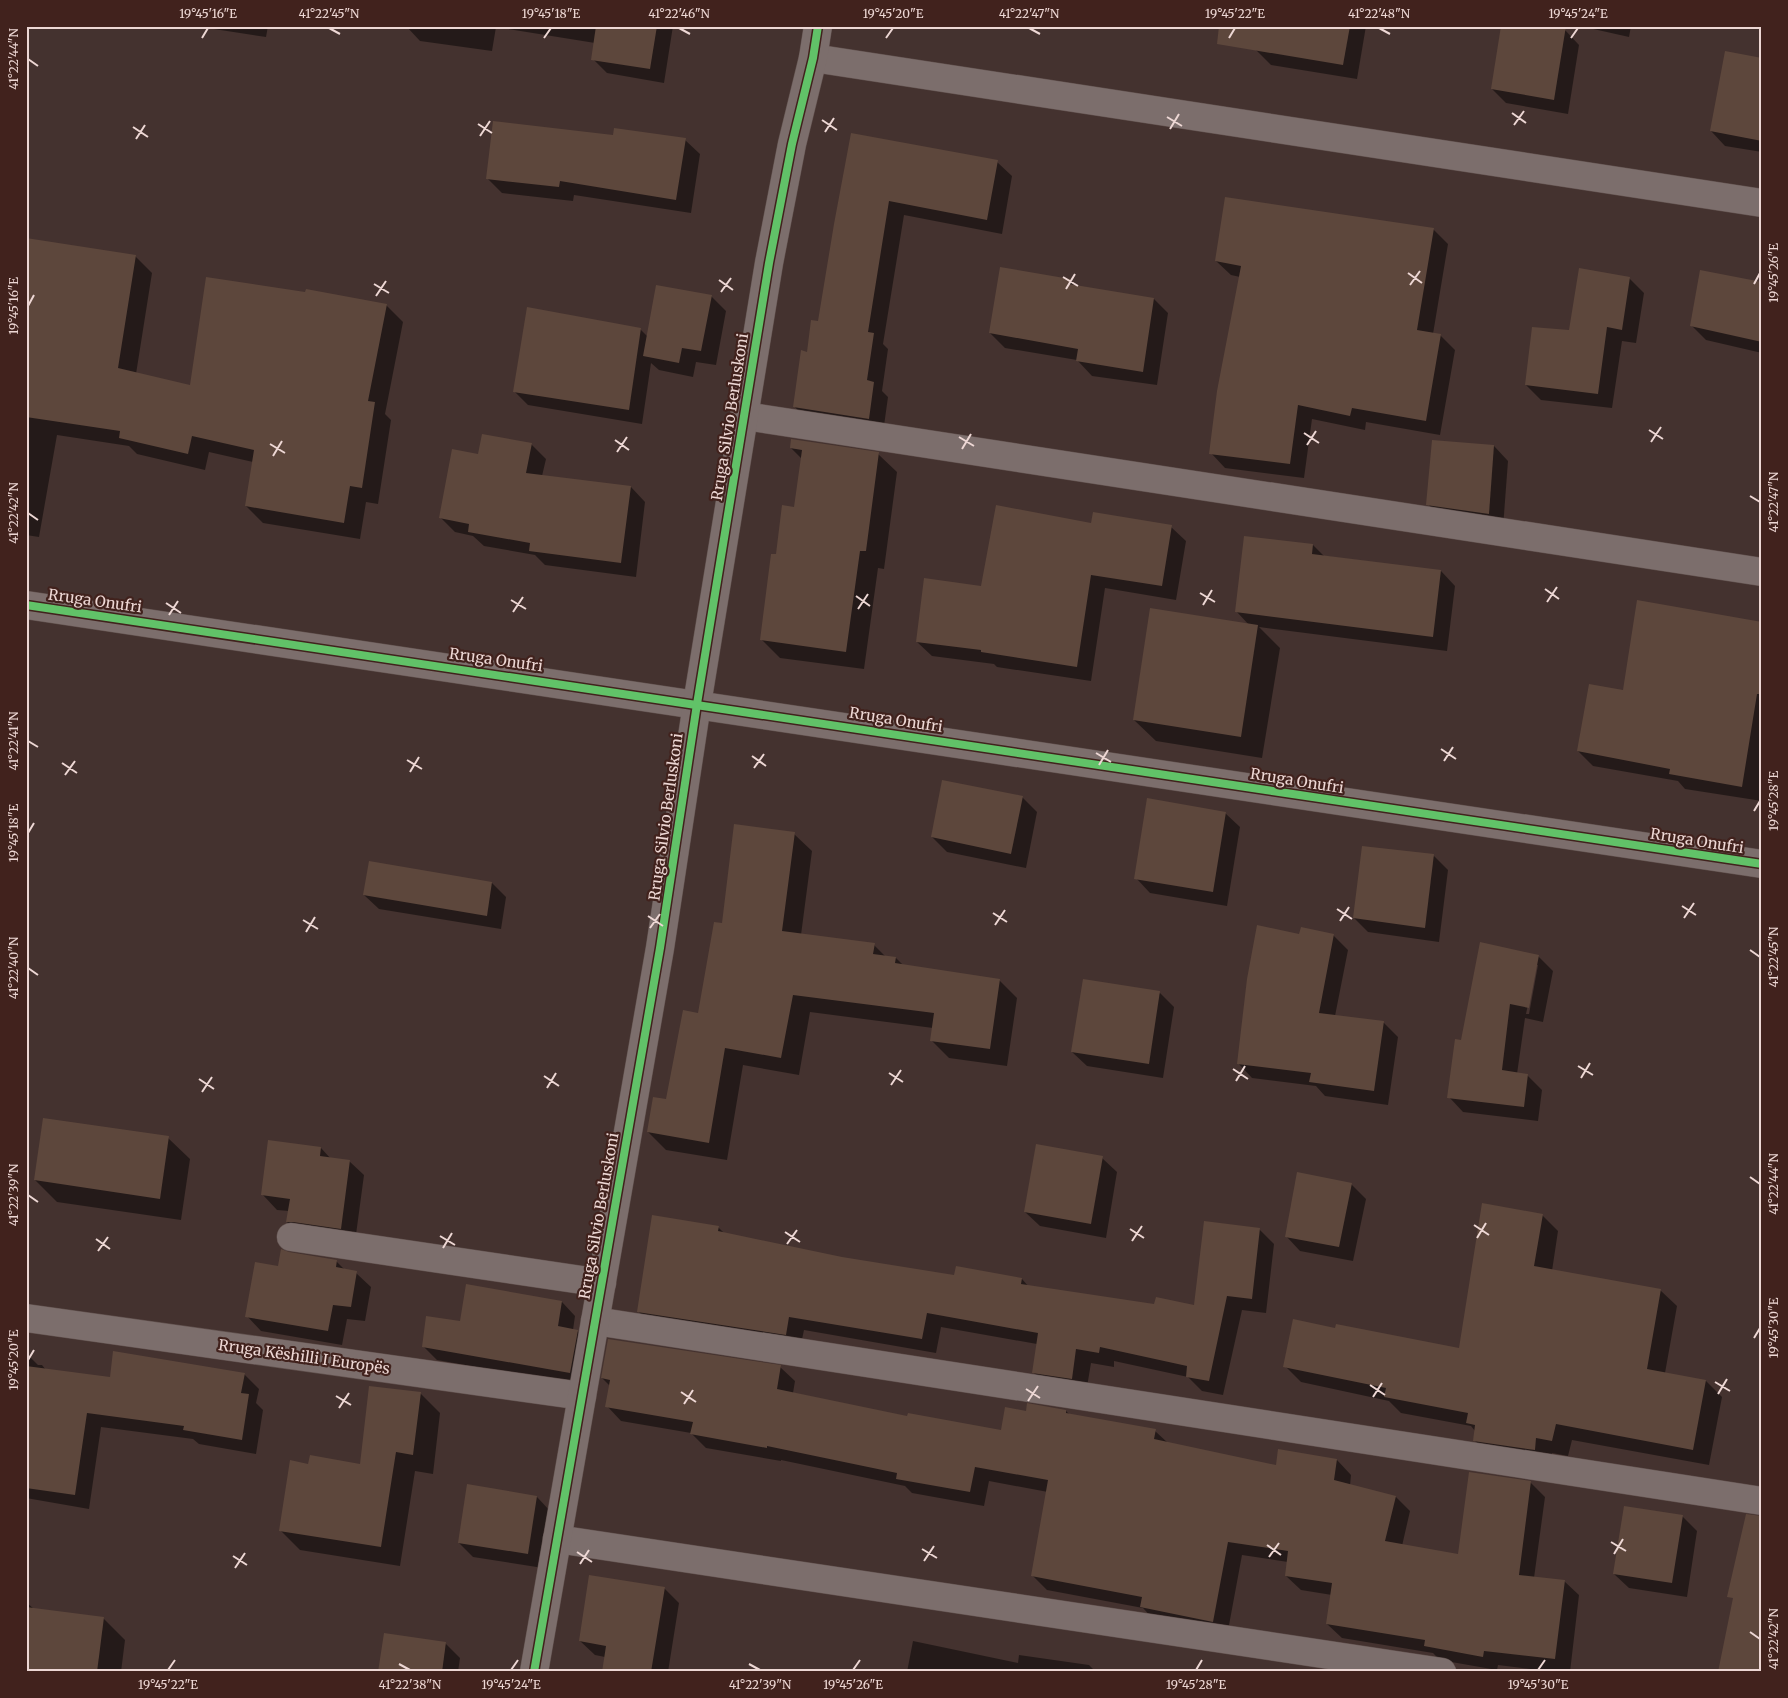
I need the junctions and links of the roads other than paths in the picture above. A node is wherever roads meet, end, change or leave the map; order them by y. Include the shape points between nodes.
1 (818, 26) edge
2 (813, 58) junction
3 (1762, 203) edge
4 (745, 416) junction
5 (1762, 572) edge
6 (26, 604) edge
7 (697, 704) junction
8 (1762, 864) edge
9 (291, 1238) dead end
10 (602, 1283) junction
11 (26, 1318) edge
12 (595, 1321) junction
13 (582, 1396) junction
14 (1762, 1501) edge
15 (557, 1540) junction
16 (534, 1672) edge
17 (1442, 1672) edge

1 - 2 street, Rruga Silvio Berluskoni
2 - 3 street
2 - 4 street, Rruga Silvio Berluskoni via 769,263
4 - 5 street
4 - 7 street, Rruga Silvio Berluskoni
6 - 7 street, Rruga Onufri
7 - 8 street, Rruga Onufri
7 - 10 street, Rruga Silvio Berluskoni via 660,948
9 - 10 street
10 - 12 street, Rruga Silvio Berluskoni
11 - 13 street, Rruga Këshilli I Europës
12 - 13 street, Rruga Silvio Berluskoni
12 - 14 street
13 - 15 street, Rruga Silvio Berluskoni
15 - 16 street, Rruga Silvio Berluskoni
15 - 17 street

